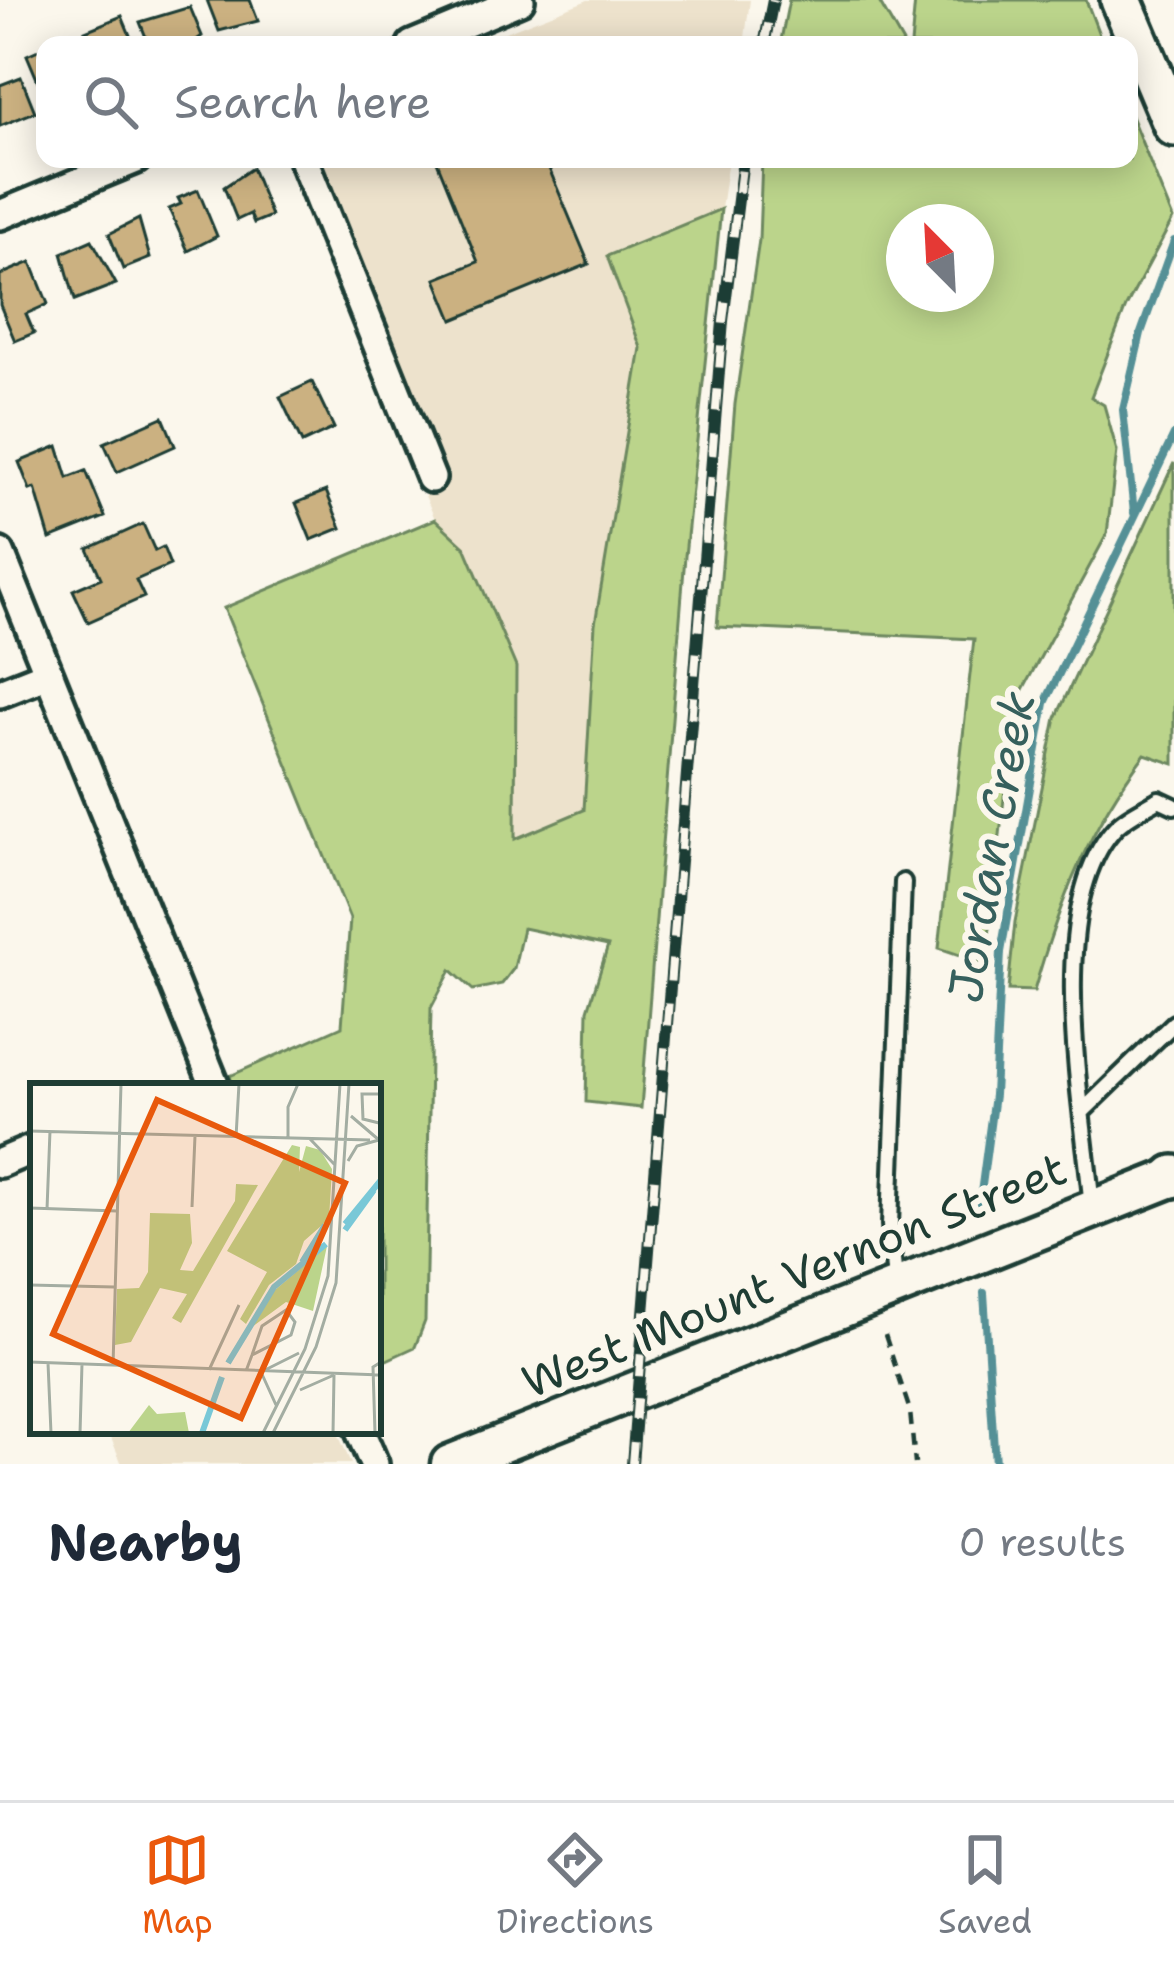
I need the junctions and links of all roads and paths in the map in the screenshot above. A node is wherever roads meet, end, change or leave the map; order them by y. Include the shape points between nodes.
1 (1121, 0) edge
2 (505, 3) edge
3 (432, 36) edge
4 (1136, 36) edge
5 (1138, 41) edge
6 (1174, 126) edge
7 (114, 168) edge
8 (307, 168) edge
9 (0, 215) edge
10 (431, 478) dead end
11 (0, 553) edge
12 (48, 674) junction
13 (0, 693) edge
14 (1174, 806) edge
15 (903, 883) dead end
16 (1174, 1023) edge
17 (204, 1083) edge
18 (1084, 1110) junction
19 (30, 1150) edge
20 (0, 1163) edge
21 (1174, 1177) edge
22 (1092, 1208) junction
23 (895, 1288) junction
24 (885, 1335) dead end
25 (361, 1434) edge
26 (374, 1464) edge
27 (450, 1464) edge
28 (915, 1464) edge

1 - 4 main road
2 - 3 street
5 - 6 main road
7 - 9 street
8 - 10 street
11 - 12 street
12 - 13 street
12 - 17 street
14 - 18 lane via 1159,799 1114,827 1084,877 1071,937
15 - 23 lane via 890,1225
16 - 18 lane
18 - 22 lane
19 - 20 street
21 - 22 street, West Mount Vernon Street
22 - 23 street, West Mount Vernon Street
23 - 27 street, West Mount Vernon Street
24 - 28 path via 910,1411
25 - 26 street

